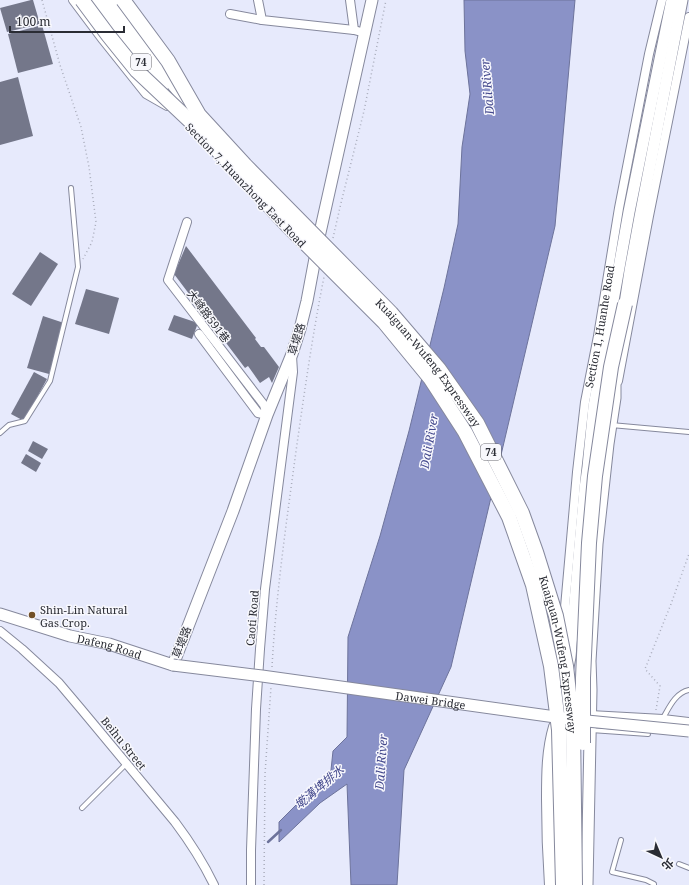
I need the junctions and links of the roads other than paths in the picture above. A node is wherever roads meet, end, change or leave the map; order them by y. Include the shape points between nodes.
1 (73, 0) edge
2 (82, 0) edge
3 (90, 0) edge
4 (95, 0) edge
5 (109, 0) edge
6 (114, 0) edge
7 (123, 0) edge
8 (130, 0) edge
9 (258, 0) edge
10 (350, 0) edge
11 (372, 0) edge
12 (662, 0) edge
13 (672, 0) edge
14 (682, 0) edge
15 (230, 14) dead end
16 (689, 18) edge
17 (262, 20) junction
18 (354, 30) junction
19 (365, 33) junction
20 (194, 100) junction
21 (177, 112) junction
22 (195, 118) junction
23 (71, 188) dead end
24 (188, 222) dead end
25 (319, 237) junction
26 (315, 257) junction
27 (625, 304) junction
28 (199, 334) dead end
29 (292, 354) junction
30 (615, 398) junction
31 (266, 415) junction
32 (611, 425) junction
33 (689, 432) edge
34 (0, 434) edge
35 (0, 614) edge
36 (0, 631) edge
37 (570, 657) junction
38 (173, 665) junction
39 (689, 690) edge
40 (561, 709) junction
41 (590, 715) junction
42 (658, 718) junction
43 (689, 722) edge
44 (590, 730) junction
45 (689, 731) edge
46 (648, 734) dead end
47 (127, 763) junction
48 (82, 808) dead end
49 (621, 840) dead end
50 (679, 864) dead end
51 (689, 868) edge
52 (214, 885) edge
53 (250, 885) edge
54 (552, 885) edge
55 (557, 885) edge
56 (563, 885) edge
57 (570, 885) edge
58 (575, 885) edge
59 (582, 885) edge
60 (587, 885) edge
61 (654, 885) edge

1 - 21 street, Section 7, Huanzhong East Road via 146,94
2 - 22 highway, bridge via 137,71
3 - 21 street, Section 7, Huanzhong East Road
4 - 22 highway, Kuaiguan-Wufeng Expressway / 74, bridge via 156,82
5 - 22 highway, Kuaiguan-Wufeng Expressway / 74, bridge
6 - 20 street, Section 7, Huanzhong East Road
7 - 22 highway, bridge via 168,61
8 - 20 street, Section 7, Huanzhong East Road via 176,62
9 - 17 street
10 - 18 street
11 - 19 street, 草堤路
12 - 37 street, Section 1, Huanhe Road via 619,208 585,402 565,607
13 - 37 street, Section 1, Huanhe Road via 629,212 594,406
14 - 27 street, Section 1, Huanhe Road
15 - 17 street
16 - 30 street, Section 1, Huanhe Road
17 - 18 street
18 - 19 street
19 - 25 street, 草堤路
20 - 25 street, Section 7, Huanzhong East Road via 201,113
21 - 26 street, Section 7, Huanzhong East Road
22 - 56 highway, Kuaiguan-Wufeng Expressway / 74, bridge via 286,226 384,322 430,378 465,432 509,517 533,585 552,666 559,730
22 - 58 highway, Kuaiguan-Wufeng Expressway / 74, bridge via 391,313 439,369 477,423 522,513 556,616 566,666 573,728
23 - 34 lane via 78,268 50,381 25,421 9,425
24 - 31 street, 大峰路591巷 via 168,280 264,405
25 - 26 street, 草堤路
26 - 29 street, 草堤路 via 307,301
27 - 30 street, Section 1, Huanhe Road via 622,341 615,372
27 - 59 highway, bridge via 611,367 598,452 589,543 583,678
28 - 31 street via 258,413
29 - 31 street, 草堤路
29 - 53 street, Caoti Road via 293,372 265,589 260,649
30 - 32 street, Section 1, Huanhe Road
31 - 38 street, 草堤路 via 233,511
32 - 33 lane
32 - 41 street, Section 1, Huanhe Road via 598,544 590,661
35 - 38 street, Dafeng Road via 70,636 109,644
36 - 47 street, Beihu Street via 59,683
37 - 40 street, Section 1, Huanhe Road
38 - 45 street, Dawei Bridge, bridge via 577,720
39 - 42 lane via 676,697
40 - 54 highway, bridge via 553,736 549,776
40 - 55 street via 554,776
40 - 57 street
41 - 42 street
41 - 44 street
42 - 43 street
44 - 46 lane
44 - 60 street
47 - 48 lane
47 - 52 street, Beihu Street via 188,839
49 - 61 lane via 612,872 646,880
50 - 51 lane

